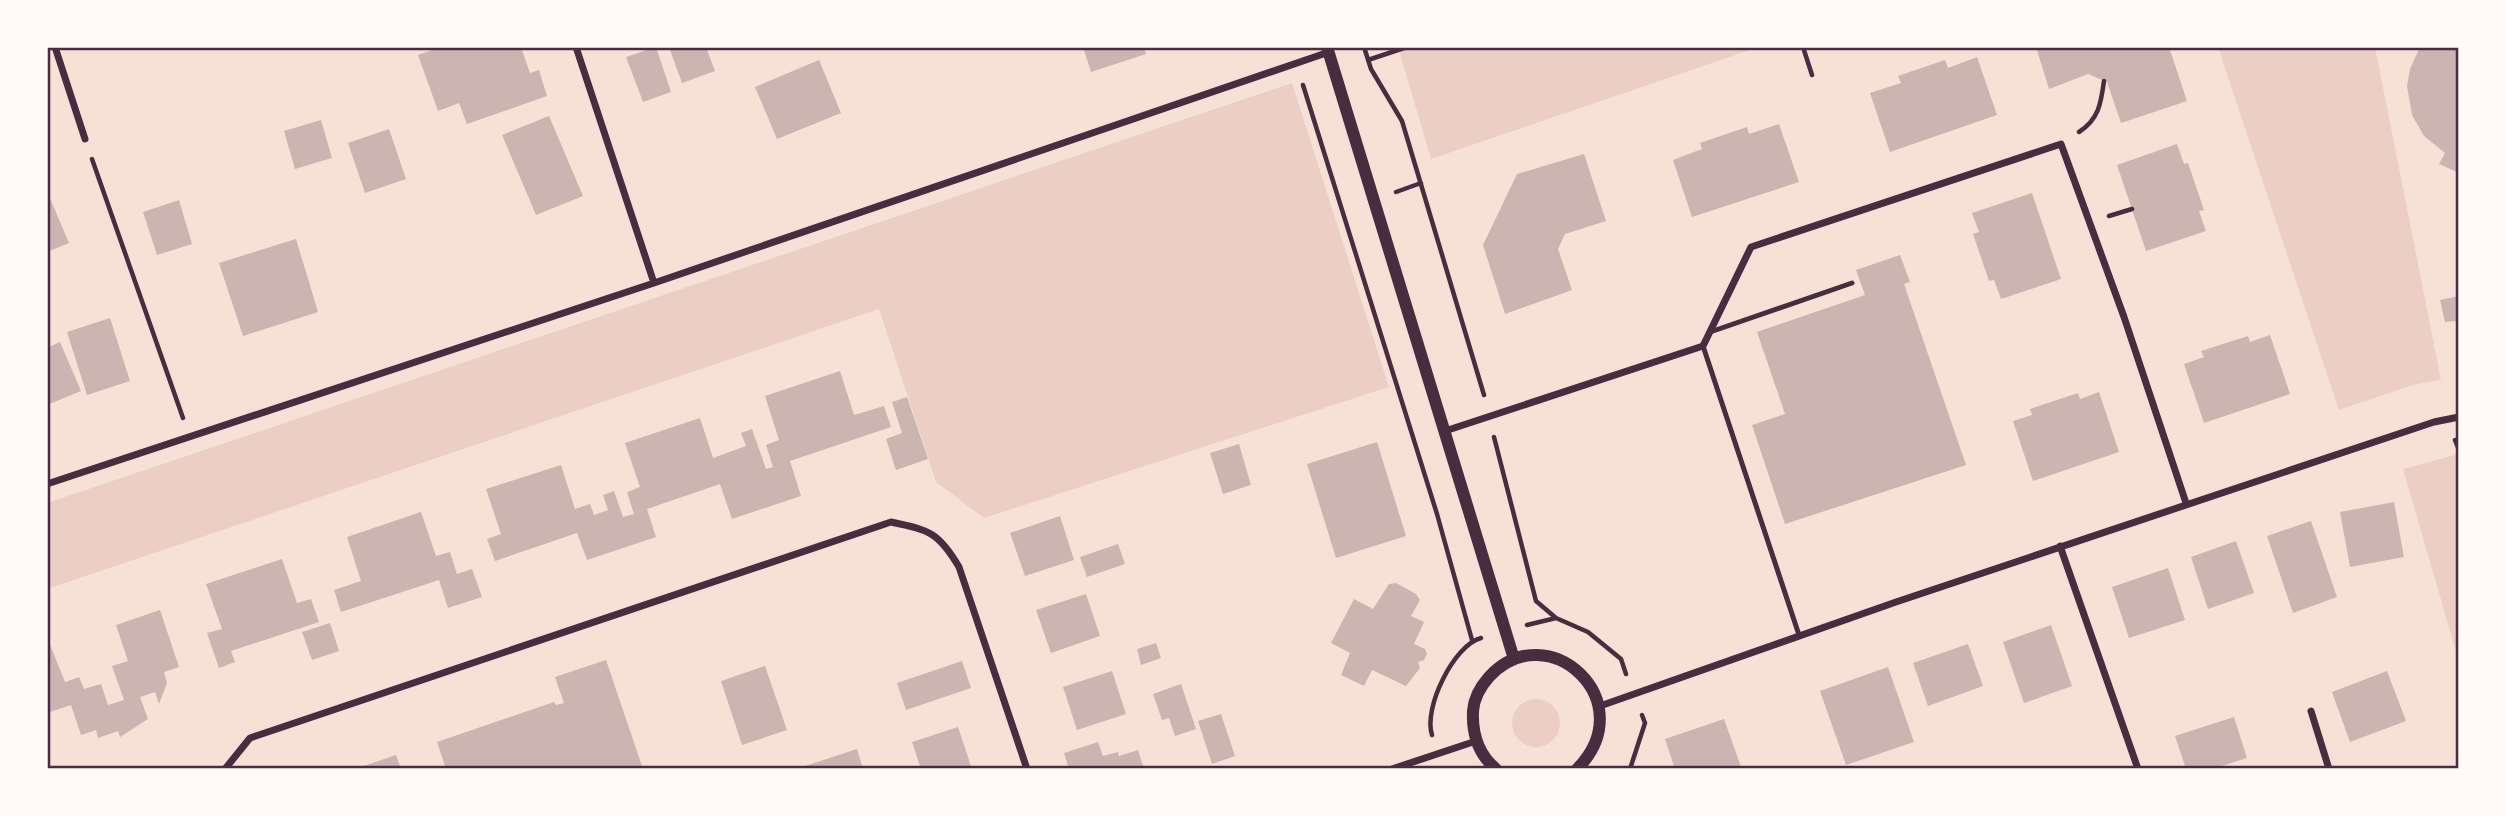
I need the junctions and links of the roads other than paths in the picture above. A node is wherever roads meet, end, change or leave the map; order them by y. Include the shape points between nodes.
1 (55, 47) edge
2 (576, 47) edge
3 (1328, 49) edge
4 (85, 139) road end
5 (654, 283) junction
6 (1852, 283) dead end
7 (1713, 331) junction
8 (1703, 346) junction
9 (2459, 417) edge
10 (1445, 431) junction
11 (47, 484) edge
12 (2186, 503) junction
13 (2060, 546) junction
14 (1799, 635) junction
15 (1514, 659) junction
16 (1600, 706) junction
17 (2311, 711) dead end
18 (1476, 741) junction
19 (225, 769) edge
20 (1027, 769) edge
21 (1392, 769) edge
22 (1496, 769) edge
23 (1577, 769) edge
24 (2138, 769) edge
25 (2329, 769) edge

1 - 4 street
2 - 5 street
3 - 5 street
3 - 10 street
5 - 11 street
6 - 7 lane
7 - 8 street
7 - 12 street via 1751,247 2061,144
8 - 10 street
8 - 14 lane
9 - 12 street
10 - 15 street
12 - 13 street
13 - 14 street
13 - 24 street
14 - 16 street
15 - 16 street via 1536,655 1577,669
15 - 18 street via 1482,685 1474,704
16 - 23 street via 1597,742
17 - 25 street
18 - 21 street
18 - 22 street
19 - 20 street via 250,738 891,522 922,528 944,542 959,567

